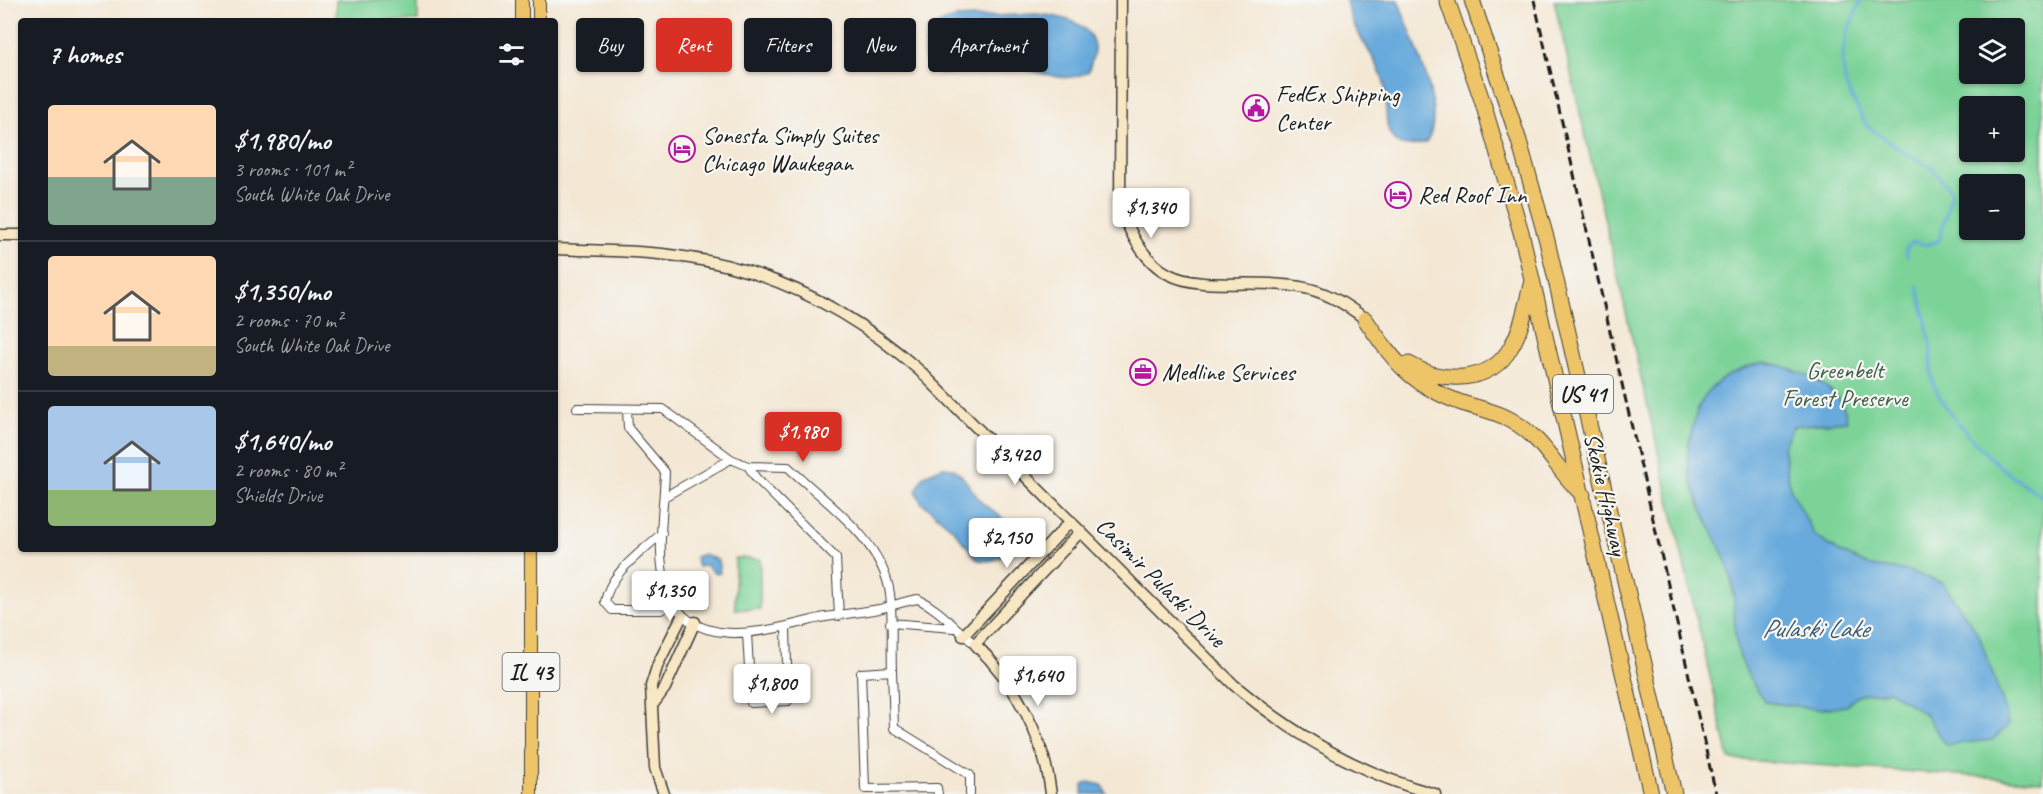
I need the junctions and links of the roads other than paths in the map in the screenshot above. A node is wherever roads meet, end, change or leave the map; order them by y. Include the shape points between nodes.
1 (522, 0) edge
2 (539, 0) edge
3 (1121, 0) edge
4 (1448, 0) edge
5 (1472, 0) edge
6 (522, 18) edge
7 (539, 18) edge
8 (0, 235) edge
9 (18, 236) edge
10 (558, 249) edge
11 (1533, 279) junction
12 (1365, 319) junction
13 (577, 408) dead end
14 (627, 410) junction
15 (731, 459) junction
16 (747, 466) junction
17 (1583, 495) junction
18 (664, 497) junction
19 (1071, 521) junction
20 (1081, 531) junction
21 (662, 533) junction
22 (531, 552) edge
23 (673, 601) junction
24 (889, 607) junction
25 (682, 616) junction
26 (839, 616) junction
27 (695, 622) junction
28 (890, 623) junction
29 (786, 628) junction
30 (953, 628) junction
31 (747, 633) junction
32 (963, 636) junction
33 (975, 644) junction
34 (892, 671) junction
35 (655, 673) junction
36 (669, 678) junction
37 (654, 703) junction
38 (531, 794) edge
39 (664, 794) edge
40 (938, 794) edge
41 (970, 794) edge
42 (1051, 794) edge
43 (1435, 794) edge
44 (1652, 794) edge
45 (1674, 794) edge

1 - 6 main road
2 - 7 main road
3 - 12 street via 1120,204 1127,226 1150,261 1191,283 1299,287 1346,304
4 - 11 highway, Skokie Highway / US 41 via 1499,154
5 - 45 highway, Skokie Highway / US 41 via 1505,94 1542,223
8 - 9 street
10 - 19 street, Casimir Pulaski Drive via 681,256 729,265 815,297 891,345
11 - 12 highway via 1510,349 1481,374 1445,378 1424,373 1409,364
11 - 17 highway, Skokie Highway / US 41
12 - 17 highway via 1397,366 1427,388 1495,412 1537,438 1564,478
13 - 14 street
14 - 15 street via 663,409
14 - 18 street via 628,428 664,472
15 - 16 street
15 - 18 street
16 - 24 street via 788,467 856,532 872,549 884,574
16 - 26 street via 836,558
17 - 44 highway, Skokie Highway / US 41
18 - 21 street
19 - 20 street, Casimir Pulaski Drive
19 - 32 street
20 - 33 street
20 - 43 street, Casimir Pulaski Drive via 1234,685 1288,727 1346,761
21 - 23 street via 663,569
21 - 23 street via 614,578 605,602 612,610 661,610
22 - 38 main road, IL 43
23 - 25 street
24 - 26 street
24 - 28 street
24 - 30 street via 918,599 933,606
25 - 27 street
25 - 35 street
26 - 29 street
27 - 31 street via 711,630
27 - 36 street
28 - 30 street
28 - 34 street
29 - 31 street
29 - 31 street via 788,701 751,703
30 - 32 street
32 - 33 street
33 - 42 street via 1030,722
34 - 40 street via 861,673 865,789 937,788
34 - 41 street via 894,728 970,775
35 - 36 street
35 - 37 street via 651,686
36 - 37 street
37 - 39 street via 655,768

